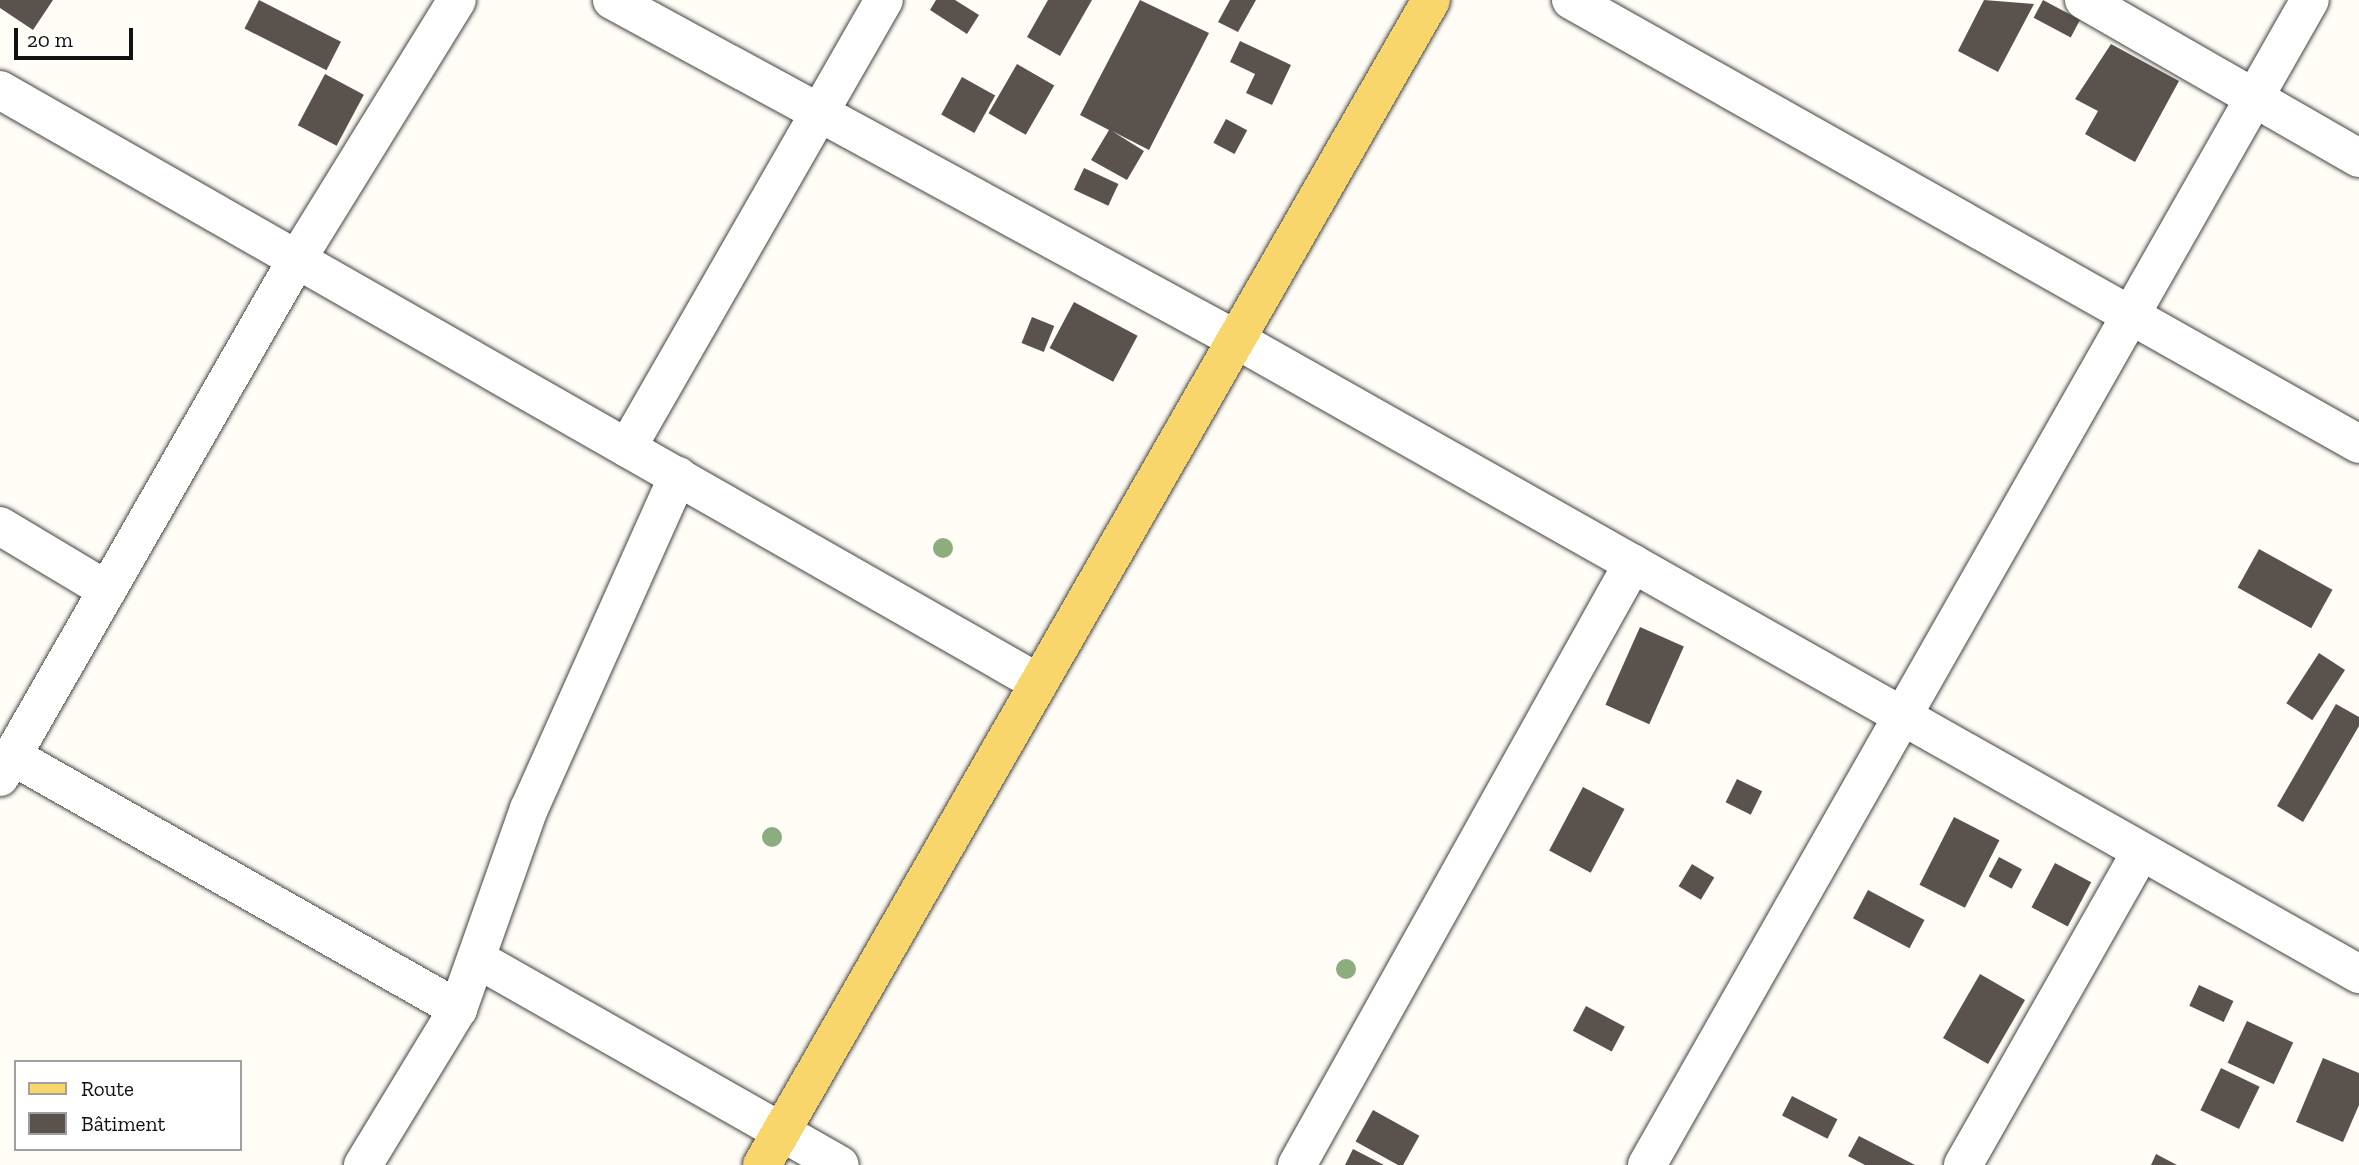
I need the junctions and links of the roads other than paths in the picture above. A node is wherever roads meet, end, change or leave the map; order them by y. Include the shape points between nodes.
1 (457, 0) edge
2 (611, 0) edge
3 (884, 0) edge
4 (1431, 0) edge
5 (1571, 0) edge
6 (2084, 0) edge
7 (2310, 0) edge
8 (0, 90) edge
9 (2254, 97) junction
10 (817, 114) junction
11 (2359, 158) edge
12 (297, 259) junction
13 (2131, 314) junction
14 (1237, 340) junction
15 (2359, 444) edge
16 (627, 448) junction
17 (678, 477) junction
18 (0, 526) edge
19 (1633, 563) junction
20 (107, 590) junction
21 (1040, 683) junction
22 (1902, 718) junction
23 (6, 766) edge
24 (2141, 852) junction
25 (477, 959) junction
26 (2359, 974) edge
27 (458, 1009) junction
28 (781, 1132) junction
29 (363, 1165) edge
30 (762, 1165) edge
31 (840, 1165) edge
32 (1297, 1165) edge
33 (1647, 1165) edge
34 (1964, 1165) edge

1 - 12 street
2 - 10 street
3 - 10 street
4 - 14 main road
5 - 13 street
6 - 9 street
7 - 9 street
8 - 12 street
9 - 11 street
9 - 13 street
10 - 14 street
10 - 16 street
12 - 16 street
12 - 20 street
13 - 15 street
13 - 22 street
14 - 19 street
14 - 21 main road
16 - 17 street
17 - 21 street
17 - 25 street via 529,809
18 - 20 street
19 - 22 street
19 - 32 street
20 - 23 street
21 - 28 main road
22 - 24 street
22 - 33 street
23 - 27 street
24 - 26 street
24 - 34 street
25 - 27 street
25 - 28 street
27 - 29 street
28 - 30 main road
28 - 31 street

